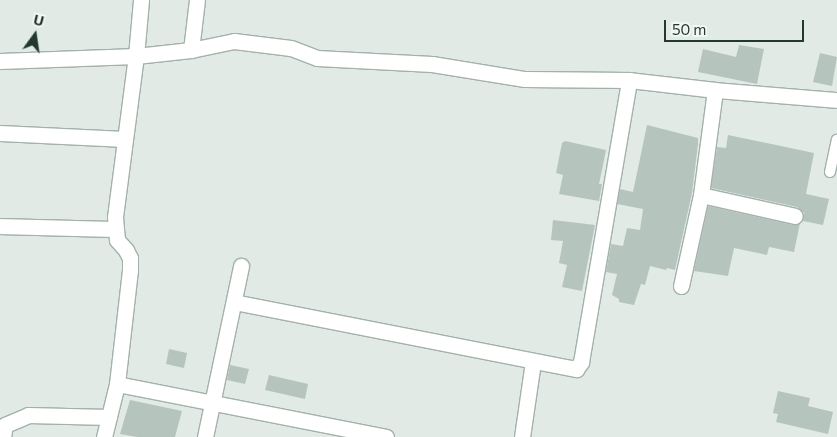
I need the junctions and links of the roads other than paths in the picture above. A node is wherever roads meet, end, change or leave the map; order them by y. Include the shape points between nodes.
1 (141, 0) edge
2 (197, 0) edge
3 (191, 50) junction
4 (136, 56) junction
5 (0, 62) edge
6 (629, 80) junction
7 (714, 90) junction
8 (837, 100) edge
9 (0, 132) edge
10 (125, 139) junction
11 (837, 140) edge
12 (830, 172) dead end
13 (701, 195) junction
14 (795, 216) dead end
15 (0, 226) edge
16 (114, 229) junction
17 (241, 266) dead end
18 (681, 286) dead end
19 (234, 302) junction
20 (533, 362) junction
21 (117, 384) junction
22 (213, 404) junction
23 (109, 417) junction
24 (3, 437) edge
25 (104, 437) edge
26 (205, 437) edge
27 (386, 437) edge
28 (522, 437) edge

1 - 4 street
2 - 3 street
3 - 4 street
3 - 6 street via 234,41 291,48 317,58 432,64 525,79
4 - 5 street
4 - 10 street
6 - 7 street
6 - 20 street via 581,362 576,369
7 - 8 street
7 - 13 street
9 - 10 street
10 - 16 street
11 - 12 lane
13 - 14 street
13 - 18 street
15 - 16 street
16 - 21 street via 117,240 130,258
17 - 19 street
19 - 20 street
19 - 22 street
20 - 28 street
21 - 22 street
21 - 23 street
22 - 26 street
22 - 27 street
23 - 24 street via 28,415 5,425
23 - 25 street

